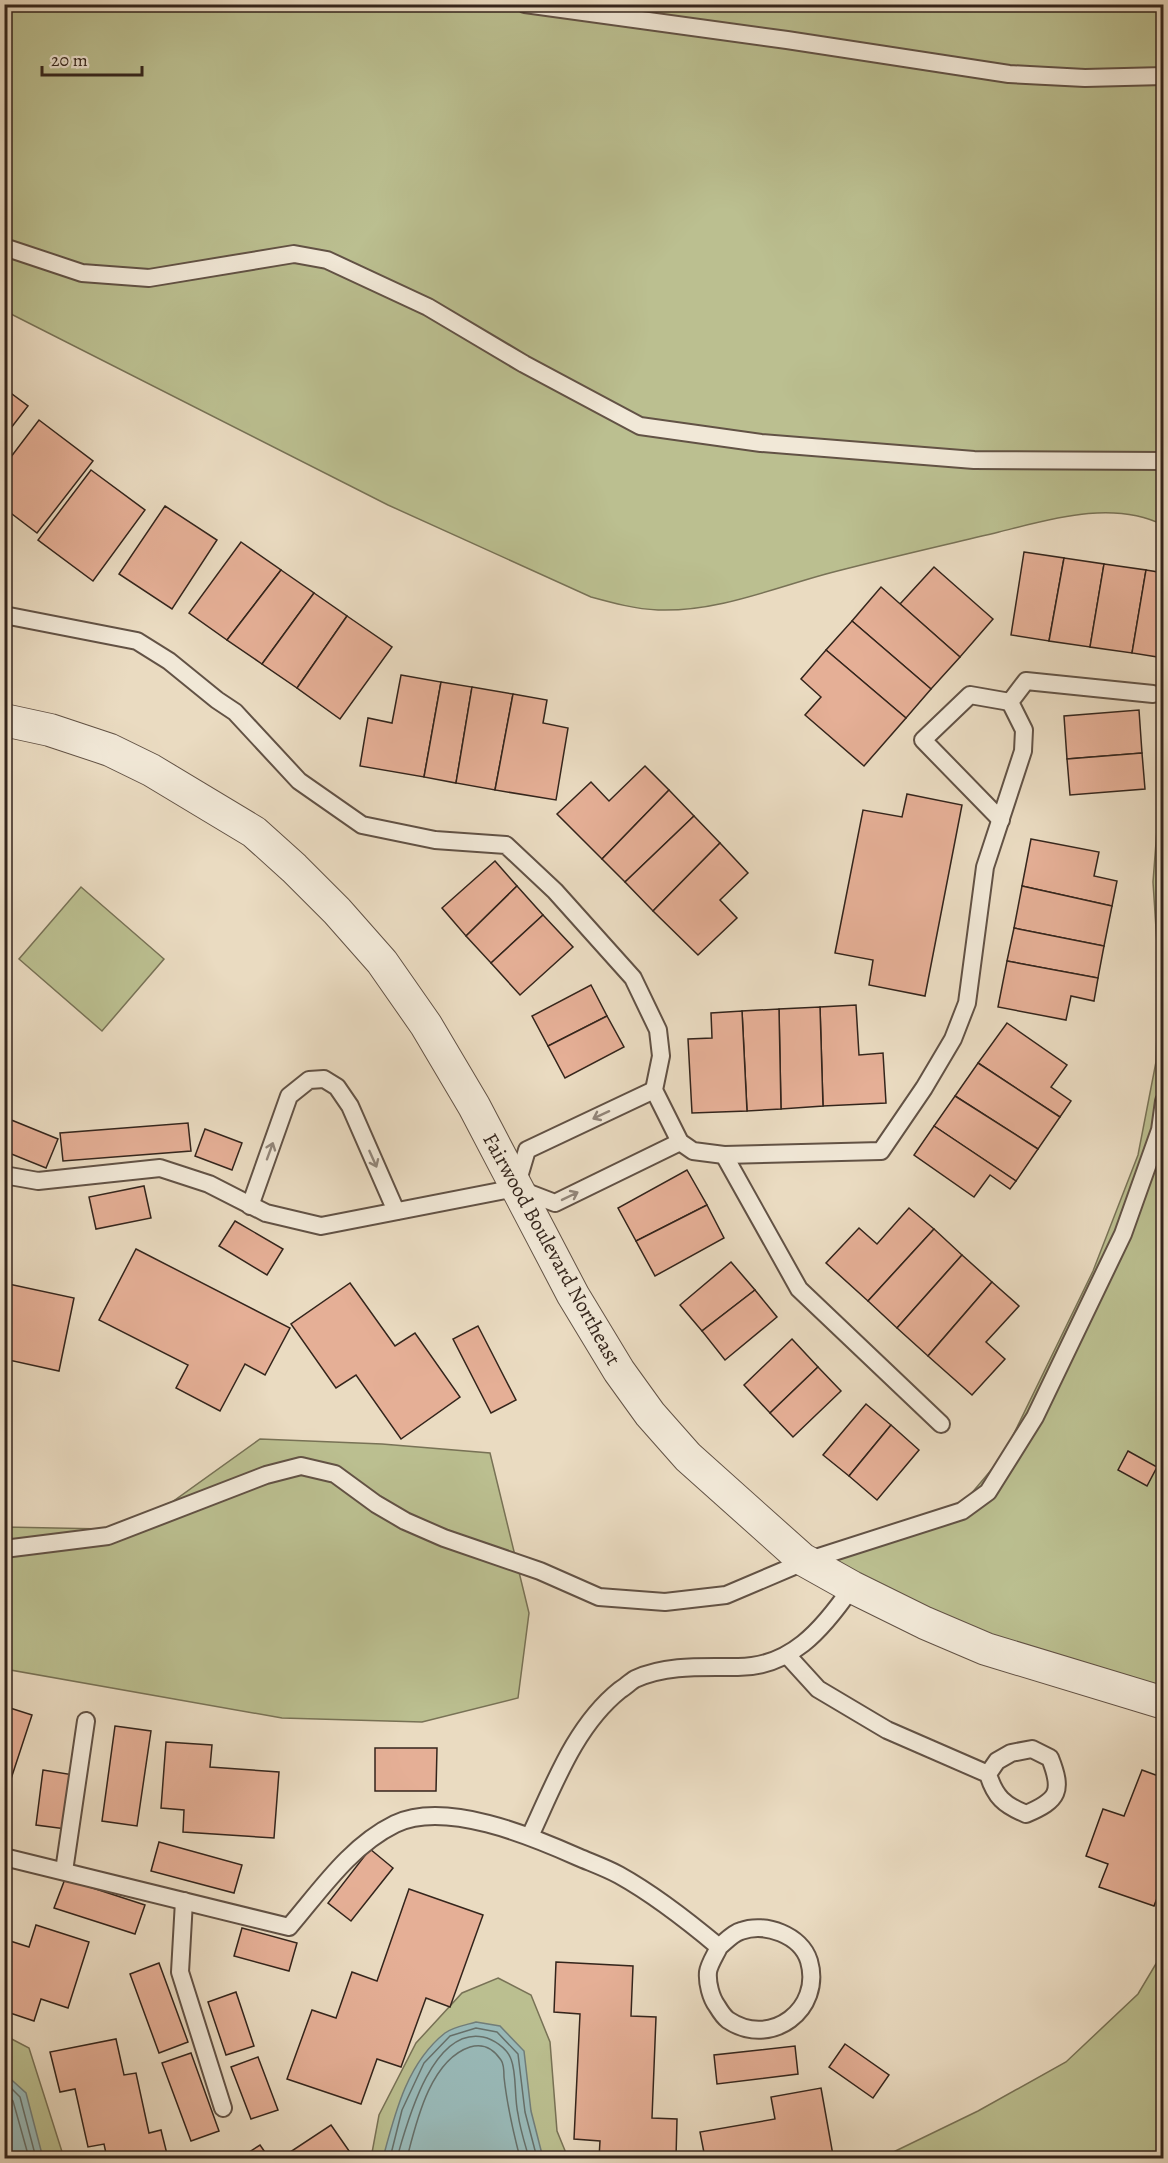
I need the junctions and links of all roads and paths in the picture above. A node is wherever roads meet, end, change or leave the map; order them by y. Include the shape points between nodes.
1 (525, 4) edge
2 (1164, 76) edge
3 (4, 247) edge
4 (1164, 461) edge
5 (4, 615) edge
6 (1153, 694) dead end
7 (1010, 702) junction
8 (4, 720) edge
9 (1001, 820) junction
10 (654, 1090) junction
11 (1164, 1101) edge
12 (680, 1142) junction
13 (724, 1155) junction
14 (4, 1175) edge
15 (516, 1188) junction
16 (250, 1206) junction
17 (396, 1211) junction
18 (941, 1425) dead end
19 (4, 1549) edge
20 (806, 1561) junction
21 (852, 1587) junction
22 (787, 1655) junction
23 (1164, 1703) edge
24 (86, 1721) dead end
25 (988, 1774) dead end
26 (530, 1836) junction
27 (4, 1857) edge
28 (64, 1871) junction
29 (184, 1901) junction
30 (719, 1947) junction
31 (223, 2108) dead end

1 - 2 lane via 1009,74 1085,78
3 - 4 lane via 82,273 148,278 294,254 327,260 428,307 640,426 761,443 974,460
5 - 10 lane via 137,641 235,712 298,781 362,825 435,840 506,845 555,891 633,978 658,1030 661,1056
6 - 7 lane via 1026,681
7 - 9 lane via 1024,730 1023,751
7 - 9 lane via 970,695 923,740
8 - 15 street, Fairwood Boulevard Northeast via 110,750 151,770 254,832 294,868 382,962 426,1025
9 - 13 lane via 985,867 967,1002 953,1039 881,1151
10 - 12 lane
10 -> 15 lane via 527,1150
11 - 20 lane via 1160,1130 1123,1234 1035,1417 988,1492 962,1511
12 - 13 lane via 693,1151
15 -> 12 lane via 555,1203
13 - 18 lane via 799,1288
14 - 16 lane via 38,1181 160,1168 209,1185
15 - 17 lane
15 - 20 street, Fairwood Boulevard Northeast via 573,1295 650,1414 687,1457
16 - 17 lane via 266,1214 321,1226
16 -> 17 lane via 289,1096 309,1080 324,1079 337,1087 350,1106
19 - 20 lane via 108,1536 266,1475 301,1466 335,1474 376,1504 425,1529 599,1597 665,1602 726,1595
20 - 21 street, Fairwood Boulevard Northeast
21 - 22 lane via 834,1614 807,1642
21 - 23 street, Fairwood Boulevard Northeast via 986,1649
22 - 25 lane via 818,1689 887,1730
22 - 26 lane via 737,1668 666,1670 634,1680 606,1702 568,1754
24 - 28 lane
26 - 29 lane via 474,1820 432,1815 396,1823 359,1846 288,1928
26 - 30 lane via 619,1875
27 - 28 lane
28 - 29 lane
29 - 31 lane via 180,1972
30 - 30 lane via 708,1972 711,1998 727,2020 752,2031 779,2027 801,2011 812,1986 808,1960 792,1938 768,1928 740,1931

